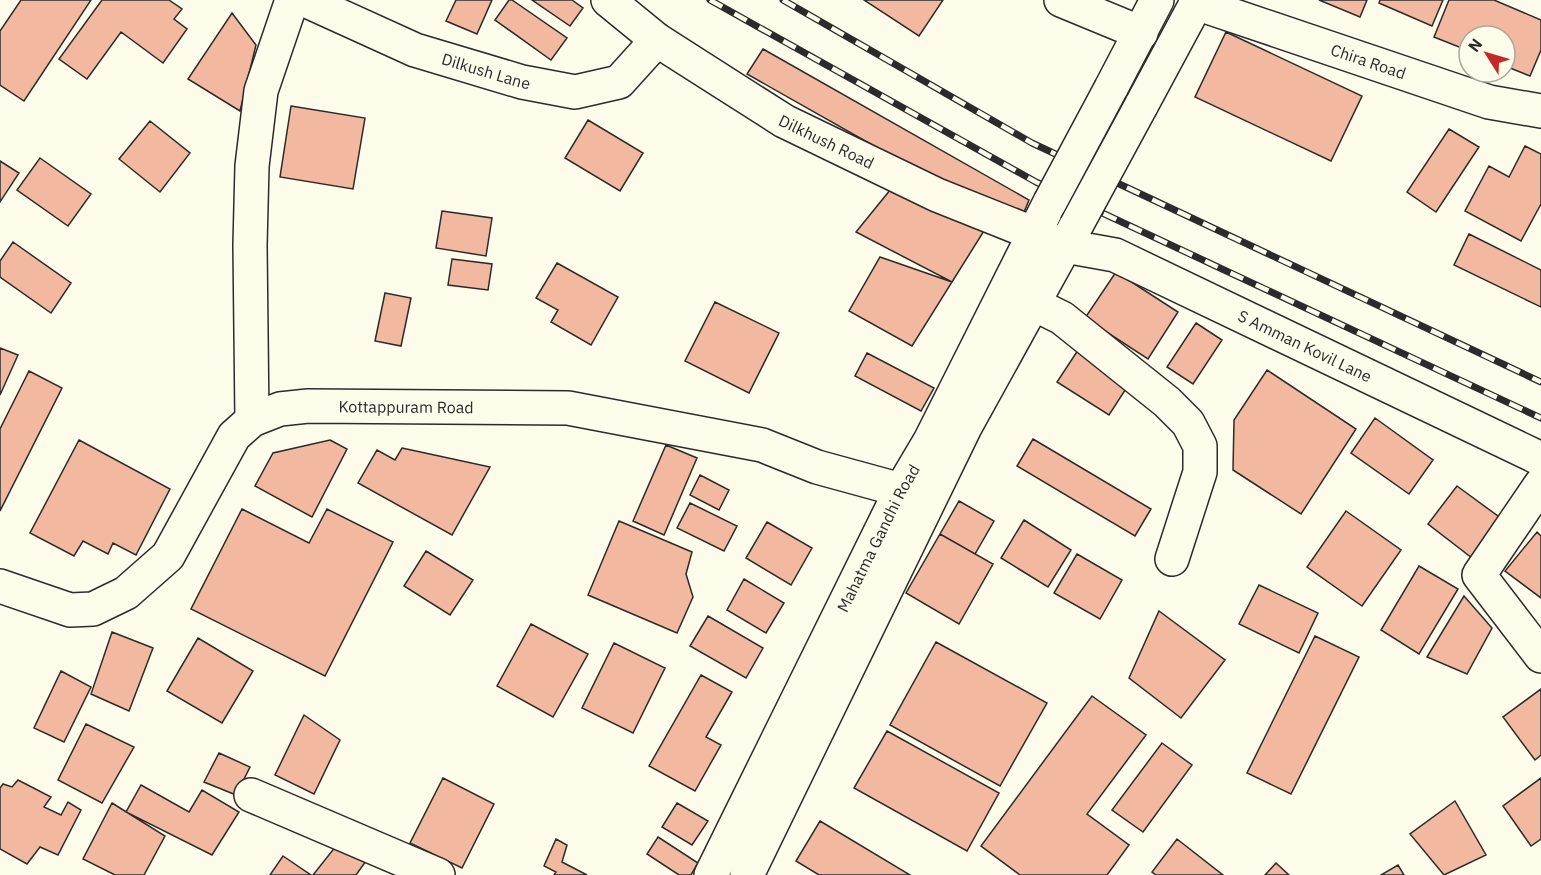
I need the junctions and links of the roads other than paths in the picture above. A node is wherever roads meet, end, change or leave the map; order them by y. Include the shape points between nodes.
1 (292, 0) edge
2 (305, 0) edge
3 (608, 0) edge
4 (1061, 0) edge
5 (1157, 0) edge
6 (1197, 2) edge
7 (1141, 33) junction
8 (657, 40) junction
9 (1541, 111) edge
10 (1034, 234) junction
11 (1070, 236) junction
12 (1034, 304) junction
13 (252, 420) junction
14 (1541, 459) edge
15 (1541, 484) edge
16 (915, 496) junction
17 (1172, 559) dead end
18 (0, 586) edge
19 (1541, 656) edge
20 (251, 795) dead end
21 (438, 875) edge
22 (711, 875) edge
23 (747, 875) edge

1 - 13 street via 261,91 252,166
2 - 8 street, Dilkush Lane via 415,50 522,82 575,92 619,82
3 - 8 street, Dilkhush Road
4 - 7 street
5 - 7 street
6 - 9 street, Chira Road via 1489,102
6 - 11 street, Mahatma Gandhi Road, bridge
7 - 10 street, Mahatma Gandhi Road, bridge
8 - 10 street, Dilkhush Road via 784,122 937,195
10 - 11 street, Dilkhush Road
10 - 16 street, Mahatma Gandhi Road via 930,441
11 - 12 street, Mahatma Gandhi Road
11 - 14 street, S Amman Kovil Lane
12 - 16 street, Mahatma Gandhi Road via 965,427
12 - 17 street via 1062,318 1188,423 1200,446 1200,472
13 - 16 street, Kottappuram Road via 280,409 308,406 568,408 762,446
13 - 18 street, Kottappuram Road via 234,436 168,556 126,593 93,609 70,610
15 - 19 street via 1479,574
16 - 22 street, Mahatma Gandhi Road
16 - 23 street, Mahatma Gandhi Road
20 - 21 street

